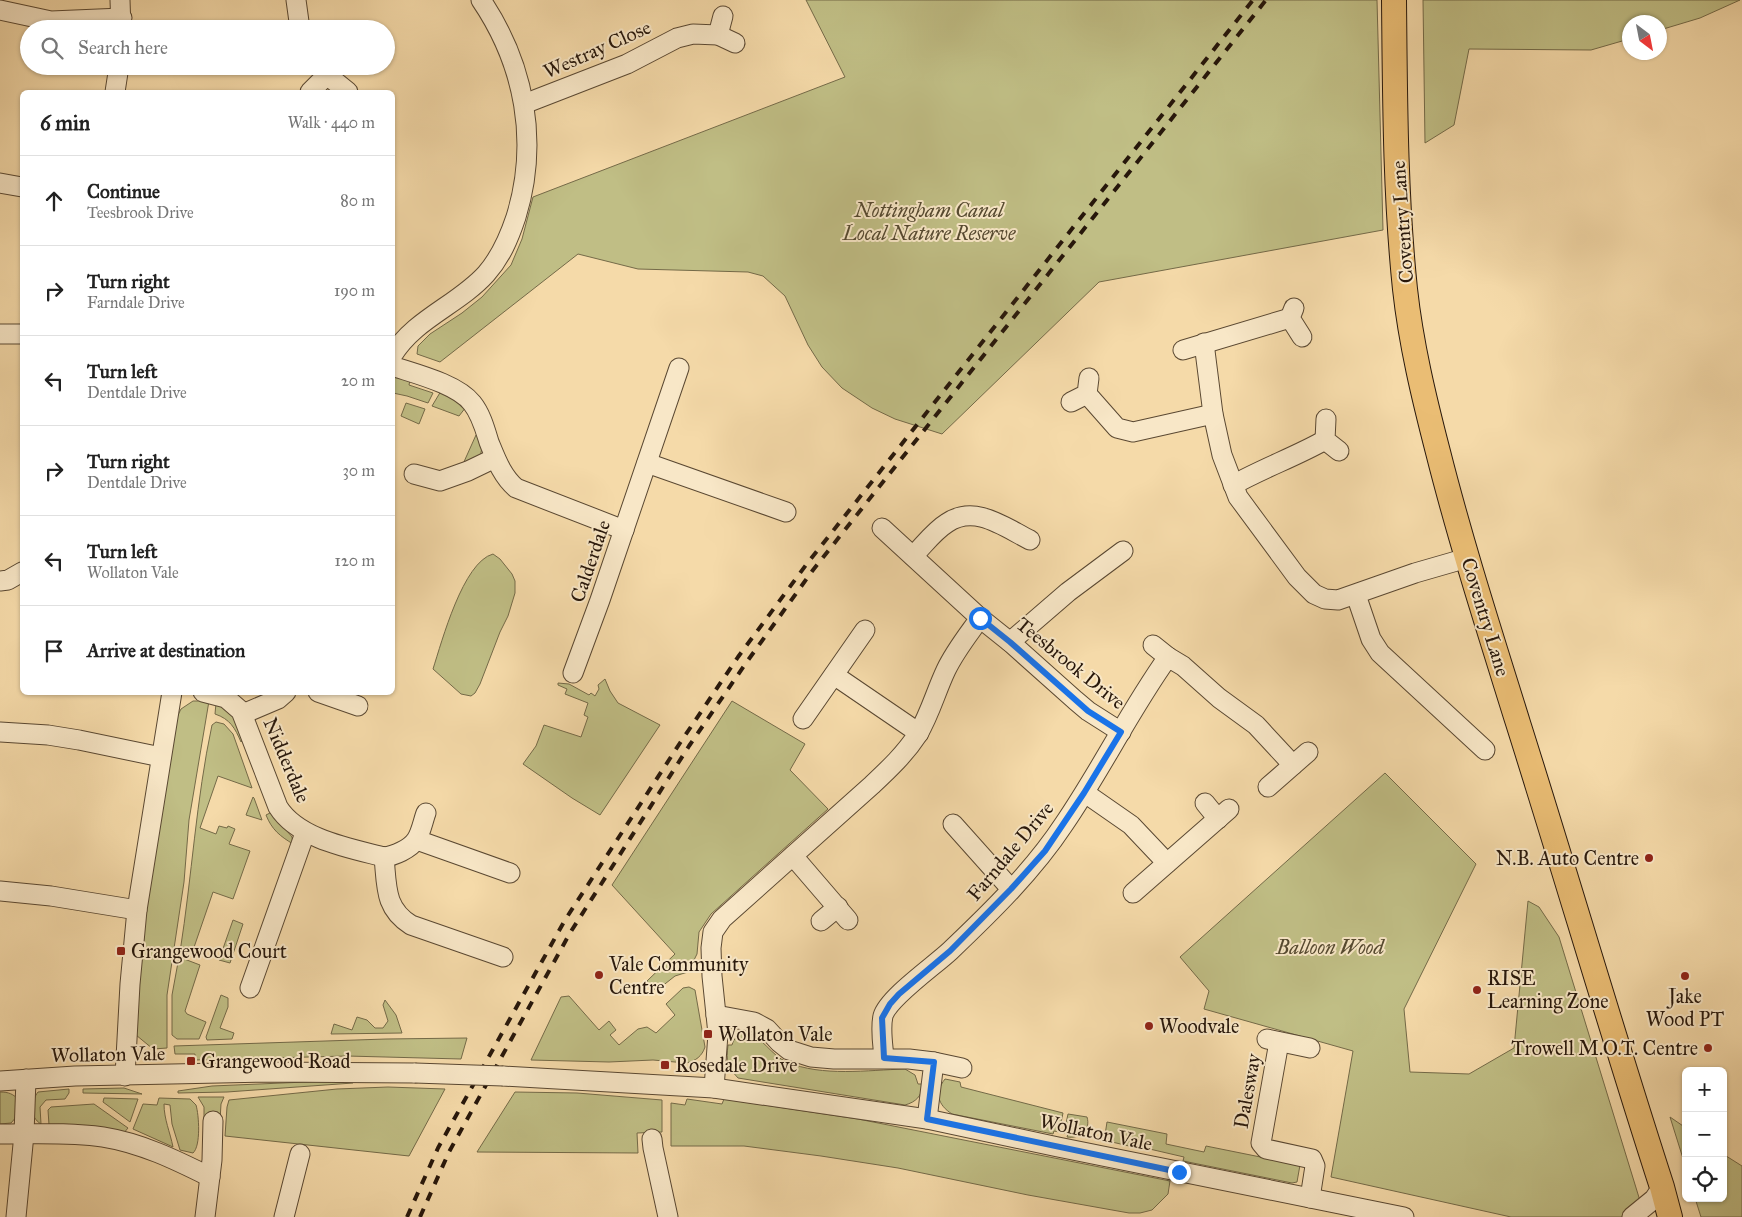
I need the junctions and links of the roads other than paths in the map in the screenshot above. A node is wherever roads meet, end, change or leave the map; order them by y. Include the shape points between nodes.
1 (296, 0) edge
2 (481, 0) edge
3 (1394, 0) edge
4 (0, 10) edge
5 (121, 16) edge
6 (723, 16) dead end
7 (46, 20) edge
8 (65, 20) edge
9 (299, 20) edge
10 (718, 35) junction
11 (735, 43) dead end
12 (118, 75) edge
13 (320, 75) edge
14 (329, 75) edge
15 (115, 90) edge
16 (311, 90) edge
17 (346, 90) edge
18 (524, 104) junction
19 (0, 184) edge
20 (20, 186) edge
21 (0, 334) edge
22 (20, 334) edge
23 (1302, 337) dead end
24 (1204, 343) junction
25 (1183, 350) dead end
26 (395, 351) edge
27 (395, 367) edge
28 (679, 368) dead end
29 (1083, 391) dead end
30 (1213, 414) junction
31 (1326, 419) dead end
32 (495, 458) junction
33 (647, 463) junction
34 (414, 474) dead end
35 (1232, 485) junction
36 (786, 512) dead end
37 (882, 528) dead end
38 (624, 530) junction
39 (1030, 540) dead end
40 (1123, 551) dead end
41 (913, 556) junction
42 (1467, 558) junction
43 (20, 573) edge
44 (0, 582) edge
45 (1356, 595) junction
46 (980, 618) junction
47 (865, 630) dead end
48 (1010, 642) junction
49 (1153, 645) dead end
50 (1168, 657) junction
51 (573, 673) dead end
52 (834, 675) junction
53 (171, 695) edge
54 (214, 695) edge
55 (283, 695) edge
56 (327, 695) edge
57 (358, 706) dead end
58 (243, 714) junction
59 (804, 718) dead end
60 (0, 732) edge
61 (1121, 732) junction
62 (918, 733) junction
63 (1485, 750) dead end
64 (1308, 752) dead end
65 (161, 757) junction
66 (1293, 765) junction
67 (1268, 787) dead end
68 (1084, 793) junction
69 (1205, 803) dead end
70 (426, 813) dead end
71 (953, 824) dead end
72 (305, 833) junction
73 (417, 840) junction
74 (793, 856) junction
75 (384, 858) junction
76 (1167, 863) junction
77 (510, 873) dead end
78 (1011, 889) junction
79 (0, 891) edge
80 (1133, 892) dead end
81 (137, 910) junction
82 (821, 921) dead end
83 (503, 957) dead end
84 (250, 988) dead end
85 (716, 1015) junction
86 (1310, 1048) dead end
87 (884, 1058) junction
88 (934, 1062) junction
89 (962, 1068) dead end
90 (125, 1076) junction
91 (26, 1079) junction
92 (0, 1081) edge
93 (714, 1088) junction
94 (927, 1119) junction
95 (213, 1121) dead end
96 (0, 1134) edge
97 (24, 1134) junction
98 (652, 1139) dead end
99 (300, 1154) dead end
100 (210, 1177) junction
101 (1662, 1187) junction
102 (1310, 1198) junction
103 (16, 1217) edge
104 (205, 1217) edge
105 (284, 1217) edge
106 (668, 1217) edge
107 (1404, 1217) edge
108 (1632, 1217) edge
109 (1670, 1217) edge

1 - 9 street
2 - 18 street via 514,66
3 - 42 main road, Coventry Lane via 1396,134 1405,290 1431,425
4 - 7 street
5 - 8 street
6 - 10 street
10 - 11 street, Westray Close
10 - 18 street, Westray Close via 693,34 677,38 627,64
12 - 15 street
13 - 16 street
14 - 17 street
18 - 26 street via 528,151 526,175 506,244 474,286 413,330
19 - 20 street
21 - 22 street
23 - 24 street via 1292,313
24 - 25 street
24 - 30 street
27 - 32 street via 460,392 480,416
28 - 33 street, Calderdale
29 - 30 street via 1117,428 1119,438
30 - 35 street
31 - 35 street via 1332,446 1300,454
32 - 34 street via 440,481
32 - 38 street via 504,476 516,488
33 - 36 street
33 - 38 street, Calderdale
35 - 45 street via 1306,587 1325,599 1338,600
37 - 41 street, Teesbrook Drive
38 - 51 street, Calderdale
39 - 41 street via 990,519 964,515 946,523
40 - 48 street via 1073,598
41 - 46 street, Teesbrook Drive
42 - 45 street
42 - 101 main road, Coventry Lane
43 - 44 street
45 - 63 street via 1371,639 1380,653 1468,723
46 - 48 street, Teesbrook Drive
46 - 62 street via 947,668
47 - 52 street
48 - 61 street, Teesbrook Drive via 1081,706
49 - 50 street
50 - 61 street, Farndale Drive
50 - 66 street via 1256,725
52 - 59 street
52 - 62 street
53 - 65 street
54 - 58 street, Nidderdale via 233,702
55 - 58 street
56 - 57 street
58 - 72 street, Nidderdale via 278,808 284,817
60 - 65 street via 48,735
61 - 68 street, Farndale Drive
62 - 74 street via 894,764
64 - 66 street
65 - 81 street
66 - 67 street
68 - 76 street via 1131,825
68 - 78 street, Farndale Drive via 1054,838
69 - 76 street via 1223,814
70 - 73 street
71 - 78 street via 960,845
72 - 75 street, Nidderdale
72 - 84 street, Nidderdale
73 - 75 street
73 - 77 street
74 - 82 street via 843,914
74 - 85 street via 722,919 713,932 711,957
75 - 83 street via 388,892 400,917 412,925
76 - 80 street
78 - 87 street, Farndale Drive via 950,951 890,1004 882,1018
79 - 81 street
81 - 90 street
85 - 87 street via 760,1024 789,1050 811,1057
85 - 93 street via 718,1055
86 - 102 street, Dalesway via 1273,1041 1261,1143 1266,1149 1312,1158 1315,1166
87 - 88 street
88 - 89 street
88 - 94 street
90 - 91 street, Wollaton Vale
90 - 93 street, Wollaton Vale, bridge via 266,1072 415,1073
91 - 92 street, Wollaton Vale
91 - 97 street
93 - 94 street, Wollaton Vale
94 - 102 street, Wollaton Vale
95 - 100 street
96 - 97 street
97 - 100 street via 104,1137 160,1153
97 - 103 street
98 - 106 street
99 - 105 street
100 - 104 street
101 - 108 street
101 - 109 main road, Coventry Lane
102 - 107 street, Wollaton Vale

